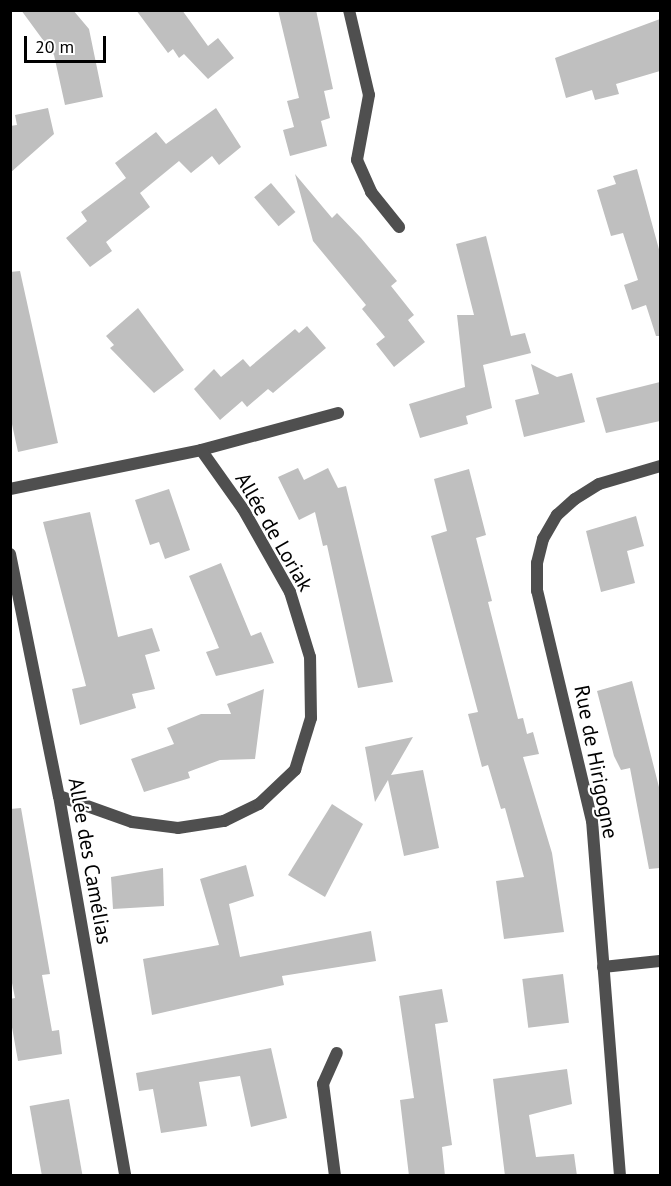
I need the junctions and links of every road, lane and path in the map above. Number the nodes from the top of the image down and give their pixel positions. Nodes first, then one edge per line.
1 (349, 10) edge
2 (399, 227) dead end
3 (338, 413) dead end
4 (201, 450) junction
5 (660, 466) edge
6 (10, 489) edge
7 (10, 554) edge
8 (59, 795) junction
9 (660, 961) edge
10 (603, 967) junction
11 (337, 1053) dead end
12 (125, 1176) edge
13 (334, 1176) edge
14 (620, 1176) edge

1 - 2 street
3 - 4 street
4 - 6 street
4 - 8 street, Allée de Loriak
5 - 10 street, Rue de Hirigogne
7 - 8 street, Allée des Camélias
8 - 12 street, Allée des Camélias
9 - 10 street
10 - 14 street, Rue de Hirigogne
11 - 13 street

